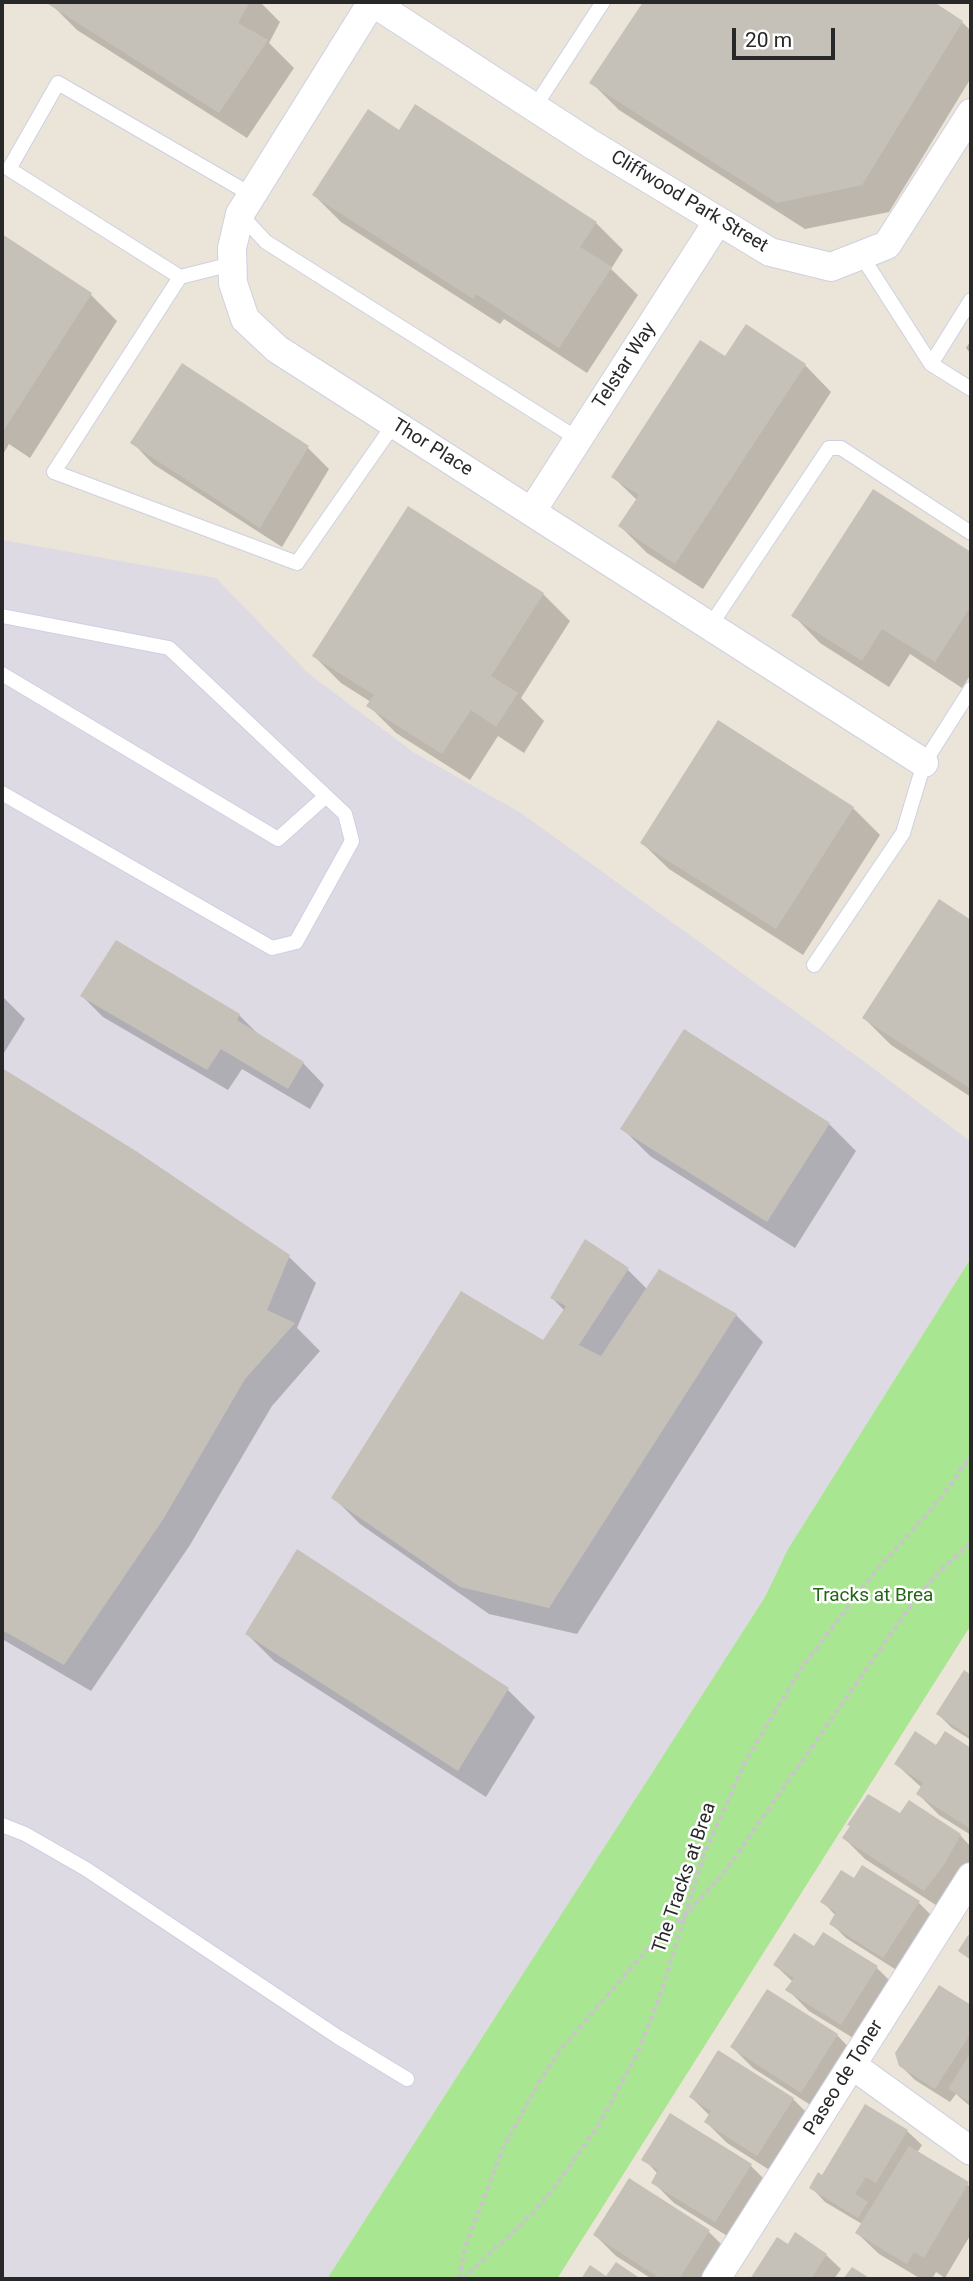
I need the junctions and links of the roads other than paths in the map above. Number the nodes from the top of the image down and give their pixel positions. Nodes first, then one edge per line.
1 (372, 2) edge
2 (603, 2) edge
3 (534, 108) junction
4 (971, 113) edge
5 (246, 204) junction
6 (718, 221) junction
7 (861, 255) junction
8 (232, 264) junction
9 (180, 277) junction
10 (971, 300) edge
11 (931, 364) junction
12 (971, 389) edge
13 (394, 424) junction
14 (578, 439) junction
15 (532, 511) junction
16 (971, 533) edge
17 (2, 616) edge
18 (710, 625) junction
19 (2, 674) edge
20 (971, 689) edge
21 (924, 763) junction
22 (2, 793) edge
23 (326, 796) junction
24 (814, 965) dead end
25 (2, 1825) edge
26 (971, 1878) edge
27 (852, 2065) junction
28 (407, 2079) dead end
29 (971, 2151) edge
30 (716, 2279) edge

1 - 3 street, Cliffwood Park Street
1 - 5 street, Thor Place
2 - 3 lane
3 - 6 street, Cliffwood Park Street
4 - 7 street, Cliffwood Park Street
5 - 8 street, Thor Place
5 - 9 lane
5 - 14 lane
6 - 7 street, Cliffwood Park Street
6 - 14 street, Telstar Way
7 - 11 lane
8 - 9 lane
8 - 13 street, Thor Place
9 - 13 lane
10 - 11 lane
11 - 12 lane
13 - 15 street, Thor Place
14 - 15 street, Telstar Way
15 - 18 street, Thor Place
16 - 18 lane
17 - 23 lane
18 - 21 street, Thor Place
19 - 23 lane
20 - 21 lane
21 - 24 lane
22 - 23 lane
25 - 28 lane
26 - 27 street, Paseo de Toner
27 - 29 street
27 - 30 street, Paseo de Toner

